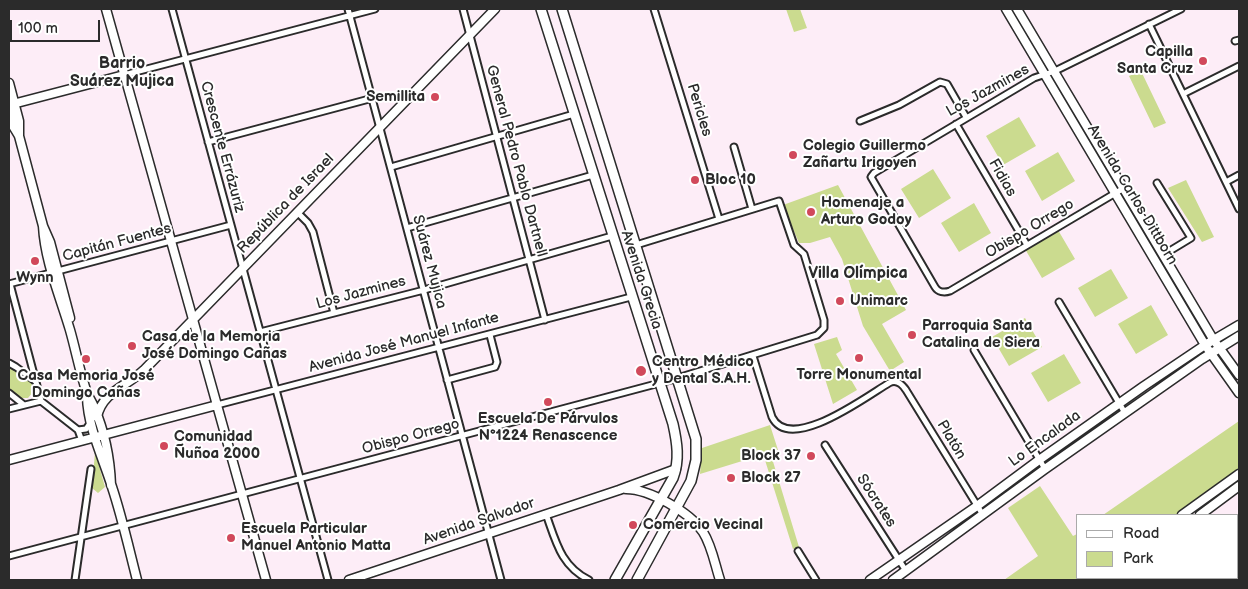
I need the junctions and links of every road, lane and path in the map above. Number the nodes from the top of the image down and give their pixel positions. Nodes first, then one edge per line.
1 (106, 9) edge
2 (172, 9) edge
3 (348, 9) edge
4 (374, 9) edge
5 (463, 9) edge
6 (496, 9) edge
7 (541, 9) edge
8 (562, 9) edge
9 (654, 9) edge
10 (1006, 9) edge
11 (1017, 9) edge
12 (1181, 9) edge
13 (350, 15) junction
14 (1150, 24) junction
15 (470, 35) junction
16 (185, 58) junction
17 (1239, 66) edge
18 (1055, 71) junction
19 (1045, 74) junction
20 (124, 75) junction
21 (9, 83) edge
22 (1183, 94) junction
23 (373, 98) junction
24 (11, 105) edge
25 (574, 114) junction
26 (966, 118) junction
27 (860, 121) dead end
28 (956, 124) junction
29 (381, 126) junction
30 (496, 136) junction
31 (208, 142) junction
32 (734, 147) dead end
33 (391, 167) junction
34 (593, 175) junction
35 (1239, 175) edge
36 (1226, 182) junction
37 (1157, 183) dead end
38 (1124, 188) junction
39 (1115, 193) junction
40 (512, 198) junction
41 (752, 209) junction
42 (1239, 209) edge
43 (297, 212) junction
44 (719, 219) junction
45 (231, 225) junction
46 (407, 228) junction
47 (612, 236) junction
48 (171, 241) junction
49 (636, 245) junction
50 (1027, 245) junction
51 (1164, 255) junction
52 (528, 260) junction
53 (243, 268) junction
54 (55, 272) junction
55 (9, 284) edge
56 (424, 290) junction
57 (950, 291) joint
58 (631, 297) junction
59 (1059, 302) dead end
60 (334, 313) junction
61 (193, 318) junction
62 (545, 320) junction
63 (1237, 326) edge
64 (260, 332) junction
65 (490, 334) junction
66 (1239, 336) edge
67 (1213, 340) junction
68 (1205, 345) junction
69 (439, 348) junction
70 (1219, 348) junction
71 (974, 350) dead end
72 (1211, 353) junction
73 (753, 356) junction
74 (1184, 359) junction
75 (9, 363) edge
76 (1190, 368) junction
77 (1239, 375) edge
78 (678, 378) junction
79 (447, 380) junction
80 (36, 382) junction
81 (659, 384) junction
82 (276, 390) junction
83 (9, 393) edge
84 (1239, 393) edge
85 (41, 401) junction
86 (1120, 404) junction
87 (24, 405) junction
88 (217, 406) junction
89 (9, 409) edge
90 (1126, 413) junction
91 (94, 420) junction
92 (78, 430) junction
93 (99, 436) junction
94 (462, 436) junction
95 (82, 441) junction
96 (825, 445) dead end
97 (9, 460) edge
98 (1038, 460) junction
99 (91, 469) dead end
100 (676, 469) junction
101 (1045, 469) junction
102 (1239, 474) edge
103 (300, 478) junction
104 (1239, 486) edge
105 (619, 490) junction
106 (242, 494) junction
107 (660, 499) junction
108 (977, 506) junction
109 (676, 508) junction
110 (546, 514) junction
111 (1183, 514) edge
112 (1201, 514) edge
113 (983, 515) junction
114 (122, 525) junction
115 (488, 533) junction
116 (82, 536) junction
117 (798, 551) dead end
118 (9, 556) edge
119 (898, 560) junction
120 (906, 571) junction
121 (75, 580) edge
122 (137, 580) edge
123 (266, 580) edge
124 (328, 580) edge
125 (349, 580) edge
126 (502, 580) edge
127 (589, 580) edge
128 (616, 580) edge
129 (637, 580) edge
130 (720, 580) edge
131 (816, 580) edge
132 (870, 580) edge
133 (893, 580) edge

1 - 20 street
2 - 16 street, Crescente Errázuriz
3 - 13 street, Suárez Mujica
4 - 13 street
5 - 15 street, General Pedro Pablo Dartnell
6 - 15 street, República de Israel
7 - 25 main road, Avenida Grecia
8 - 49 main road, Avenida Grecia
9 - 44 street, Pericles
10 - 19 street, Avenida Carlos Dittborn
11 - 18 street, Avenida Carlos Dittborn
12 - 14 street, Los Jazmines
13 - 16 street
13 - 23 street, Suárez Mujica
14 - 18 street, Los Jazmines
14 - 22 street
15 - 29 street, República de Israel
15 - 30 street, General Pedro Pablo Dartnell
16 - 20 street
16 - 31 street, Crescente Errázuriz
17 - 22 street
18 - 19 street, Los Jazmines
18 - 38 street, Avenida Carlos Dittborn
19 - 26 street, Los Jazmines
19 - 39 street, Avenida Carlos Dittborn
20 - 24 street
20 - 48 street
21 - 24 street
22 - 36 street
23 - 29 street, Suárez Mujica
23 - 31 street
24 - 54 street
25 - 30 street
25 - 34 main road, Avenida Grecia
26 - 27 street
26 - 28 street, Los Jazmines
28 - 50 street, Fidias
28 - 57 street, Los Jazmines
29 - 33 street, Suárez Mujica
29 - 43 street, República de Israel
30 - 33 street
30 - 40 street, General Pedro Pablo Dartnell
31 - 45 street, Crescente Errázuriz
32 - 41 street
33 - 46 street, Suárez Mujica
34 - 40 street
34 - 47 main road, Avenida Grecia
35 - 36 street
36 - 42 street
37 - 51 street
38 - 39 street, Obispo Orrego
38 - 51 street, Avenida Carlos Dittborn
39 - 50 street, Obispo Orrego
39 - 68 street, Avenida Carlos Dittborn
40 - 46 street
40 - 52 street, General Pedro Pablo Dartnell
41 - 44 street
41 - 73 street, Obispo Orrego
43 - 53 street, República de Israel
43 - 60 street
44 - 49 street
45 - 48 street, Capitán Fuentes
45 - 53 street, Crescente Errázuriz
46 - 56 street, Suárez Mujica
47 - 52 street, Los Jazmines
47 - 58 main road, Avenida Grecia
48 - 54 street, Capitán Fuentes
48 - 61 street
49 - 78 main road, Avenida Grecia
50 - 57 street, Obispo Orrego
51 - 67 street, Avenida Carlos Dittborn
52 - 56 street, Los Jazmines
52 - 62 street, General Pedro Pablo Dartnell
53 - 61 street, República de Israel
53 - 64 street, Crescente Errázuriz
54 - 55 street, Capitán Fuentes
54 - 91 street
55 - 80 street
56 - 60 street, Los Jazmines
56 - 69 street, Suárez Mujica
58 - 62 street, Avenida José Manuel Infante
58 - 81 main road, Avenida Grecia
59 - 86 street
60 - 64 street, Los Jazmines
61 - 88 street
61 - 91 street, República de Israel
62 - 65 street, Avenida José Manuel Infante
63 - 66 street
63 - 67 street, Lo Encalada
64 - 82 street, Crescente Errázuriz
65 - 69 street, Avenida José Manuel Infante
65 - 79 street
66 - 70 street, Lo Encalada
67 - 68 street, Lo Encalada
67 - 70 street, Avenida Carlos Dittborn
68 - 72 street, Avenida Carlos Dittborn
68 - 74 street, Lo Encalada
69 - 79 street, Suárez Mujica
69 - 82 street, Avenida José Manuel Infante
70 - 72 street, Lo Encalada
70 - 77 street, Avenida Carlos Dittborn
71 - 98 street
72 - 76 street, Lo Encalada
72 - 84 street, Avenida Carlos Dittborn
73 - 78 street, Obispo Orrego
73 - 108 street, Platón
74 - 76 street
74 - 86 street, Lo Encalada
75 - 80 street
76 - 90 street, Lo Encalada
78 - 81 street, Obispo Orrego
78 - 109 main road, Avenida Grecia
79 - 94 street, Suárez Mujica
80 - 85 street
81 - 94 street, Obispo Orrego
81 - 100 main road, Avenida Grecia
82 - 88 street, Avenida José Manuel Infante
82 - 103 street, Crescente Errázuriz
83 - 87 street
85 - 87 street
85 - 92 street
86 - 90 street
86 - 98 street, Lo Encalada
87 - 89 street
88 - 93 street, Avenida José Manuel Infante
88 - 106 street
90 - 101 street, Lo Encalada
91 - 92 street
91 - 93 street
92 - 95 street
93 - 95 street, Avenida José Manuel Infante
93 - 114 street
94 - 103 street, Obispo Orrego
94 - 115 street, Suárez Mujica
95 - 97 street, Avenida José Manuel Infante
96 - 119 street, Sócrates
98 - 101 street
98 - 108 street, Lo Encalada
99 - 116 street
100 - 105 street, Avenida Salvador
100 - 107 main road, Avenida Grecia
101 - 113 street, Lo Encalada
102 - 111 street
103 - 106 street, Obispo Orrego
103 - 124 street, Crescente Errázuriz
104 - 112 street
105 - 107 street, Avenida Salvador
105 - 110 street, Avenida Salvador
106 - 114 street, Obispo Orrego
106 - 123 street
107 - 109 street, Avenida Salvador
107 - 128 main road, Avenida Grecia
108 - 113 street, Platón
108 - 119 street, Lo Encalada
109 - 129 main road, Avenida Grecia
109 - 130 street, Avenida Salvador
110 - 115 street, Avenida Salvador
110 - 127 street
113 - 120 street, Lo Encalada
114 - 116 street, Obispo Orrego
114 - 122 street
115 - 125 street, Avenida Salvador
115 - 126 street, Suárez Mujica
116 - 118 street, Obispo Orrego
116 - 121 street
117 - 131 street
119 - 120 street, Sócrates
119 - 132 street, Lo Encalada
120 - 133 street, Lo Encalada

